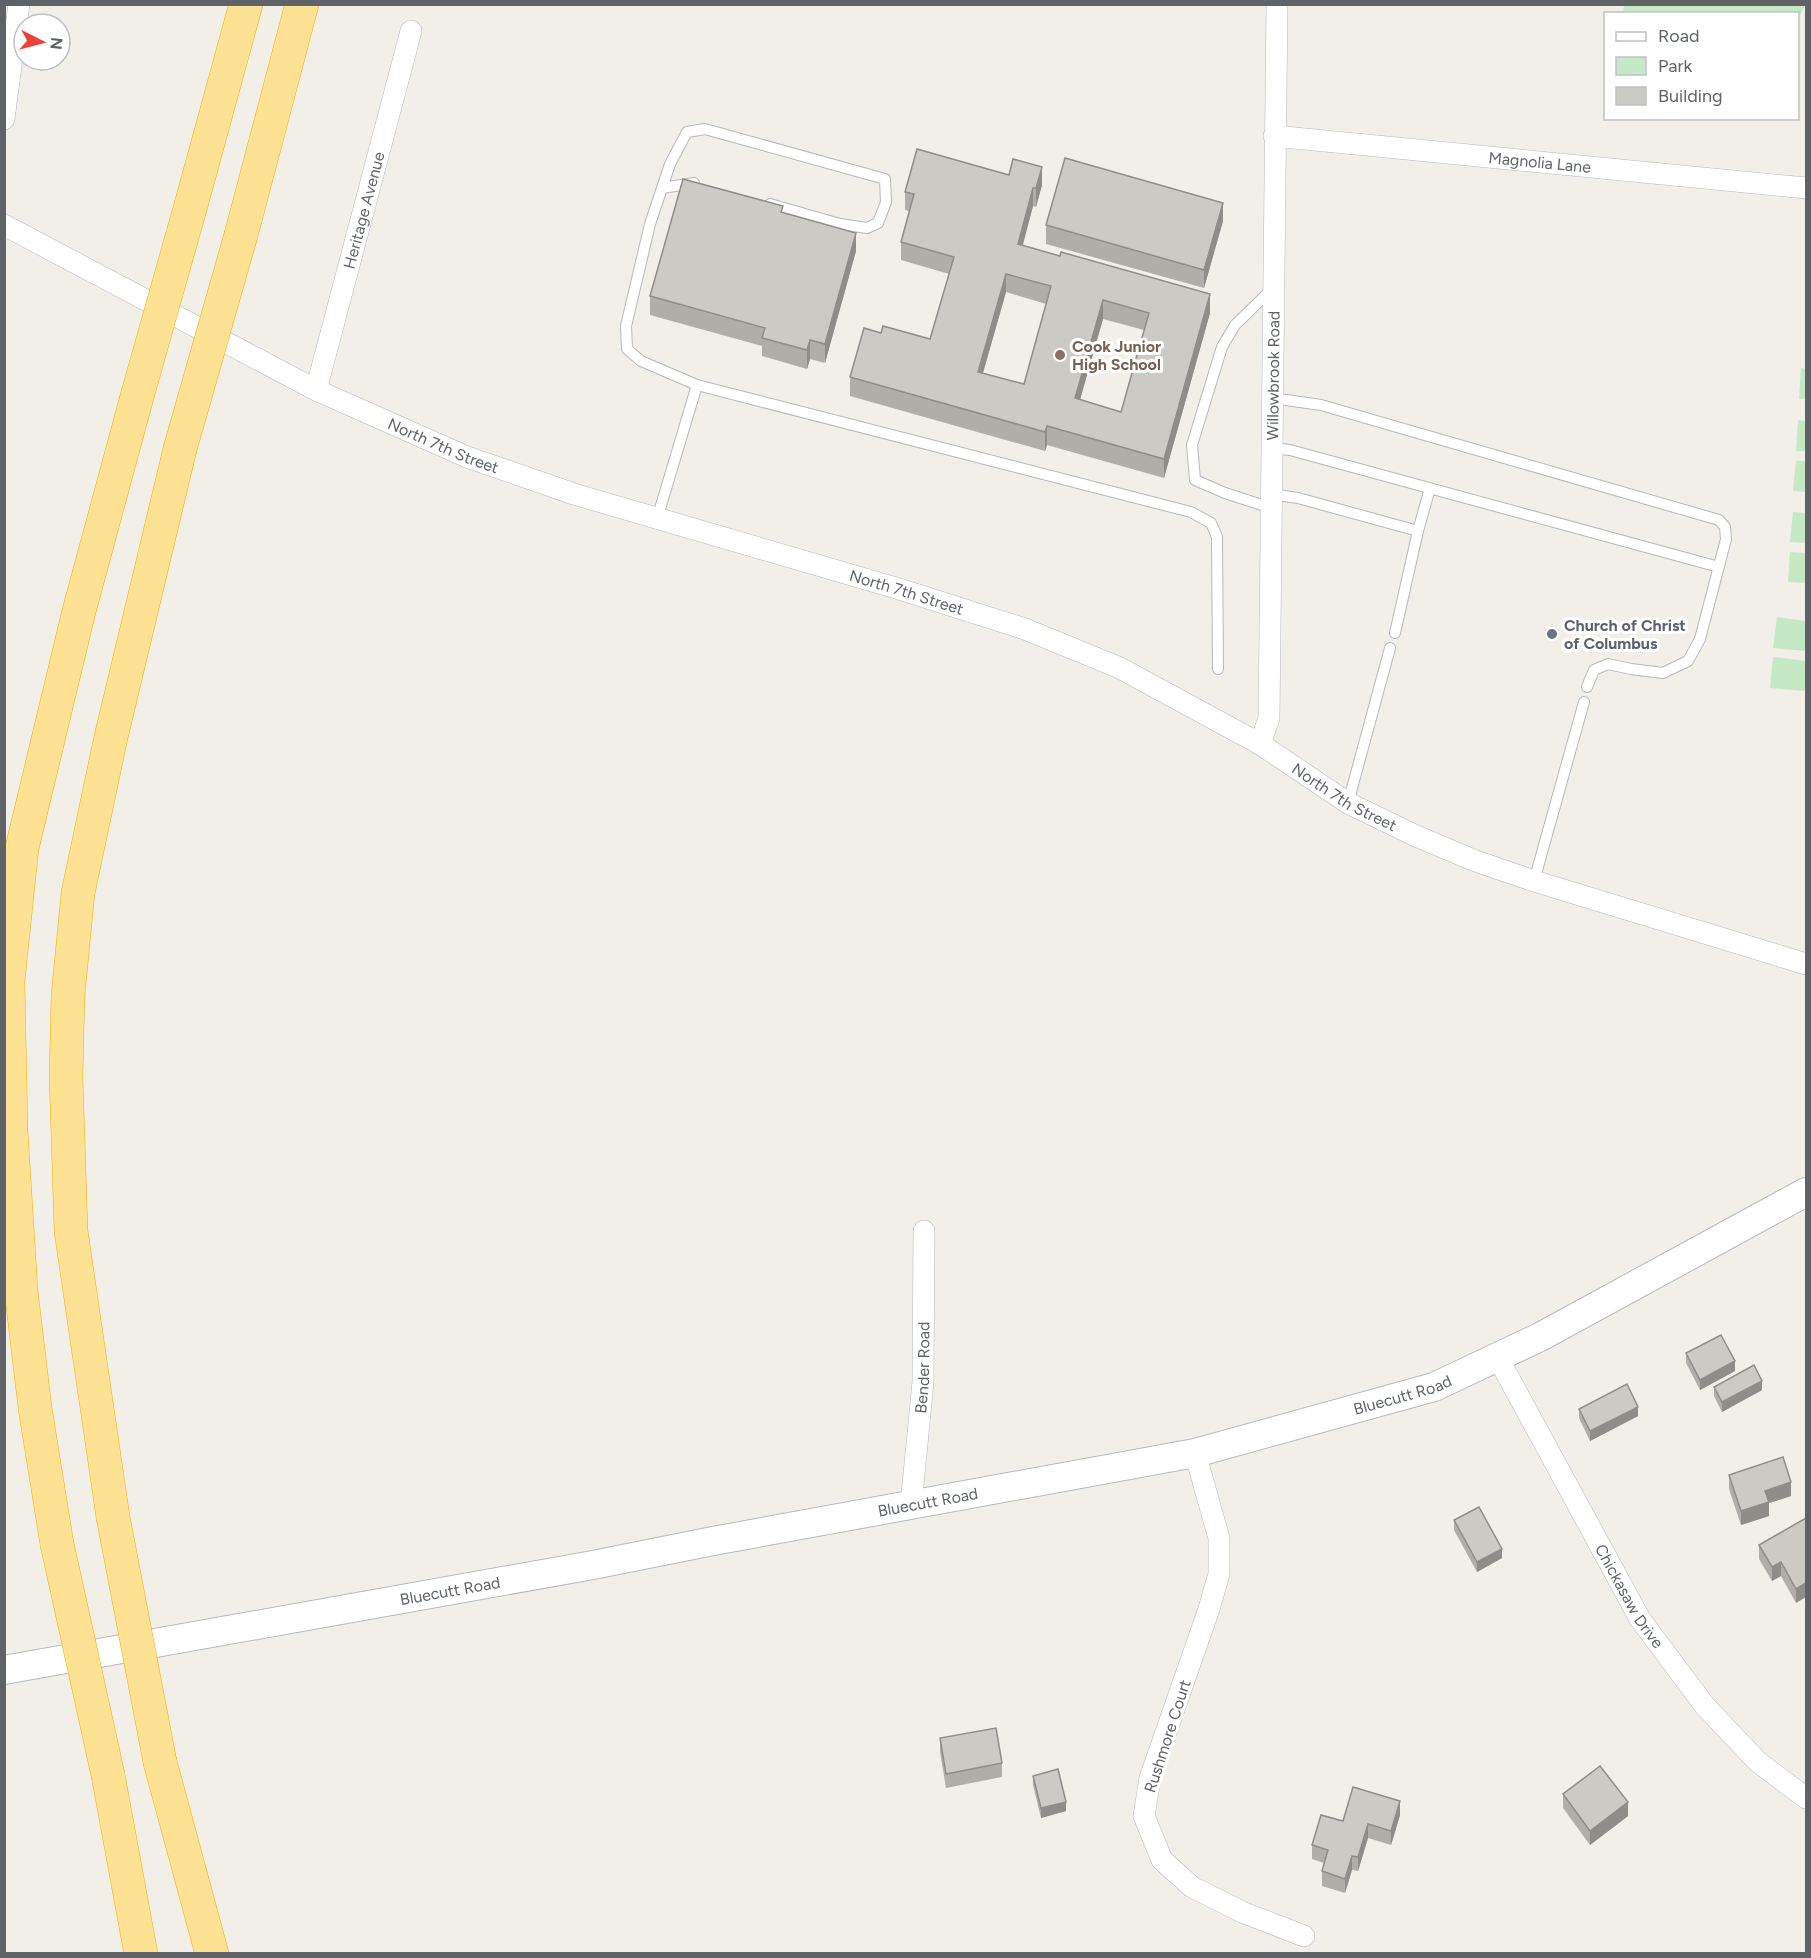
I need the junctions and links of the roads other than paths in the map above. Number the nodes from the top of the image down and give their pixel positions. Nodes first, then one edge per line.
1 (19, 4) edge
2 (246, 4) edge
3 (302, 4) edge
4 (1277, 4) edge
5 (411, 32) dead end
6 (4, 119) edge
7 (1275, 136) junction
8 (703, 185) edge
9 (662, 188) junction
10 (1806, 188) edge
11 (760, 201) edge
12 (4, 225) edge
13 (1273, 287) junction
14 (697, 385) junction
15 (316, 390) junction
16 (1272, 398) junction
17 (1272, 448) junction
18 (1430, 488) junction
19 (1271, 501) junction
20 (657, 519) junction
21 (1418, 531) junction
22 (1719, 567) junction
23 (1395, 633) dead end
24 (1390, 648) dead end
25 (1218, 669) dead end
26 (1587, 687) dead end
27 (1584, 702) dead end
28 (1260, 744) junction
29 (1348, 803) junction
30 (1534, 881) junction
31 (1806, 964) edge
32 (1806, 1192) edge
33 (924, 1231) dead end
34 (1498, 1358) junction
35 (1195, 1453) junction
36 (911, 1504) junction
37 (4, 1670) edge
38 (160, 1762) junction
39 (108, 1775) junction
40 (1806, 1798) edge
41 (1304, 1936) dead end
42 (124, 1953) edge
43 (141, 1953) edge
44 (196, 1953) edge
45 (212, 1953) edge

1 - 6 street
2 - 39 highway, bridge
3 - 38 highway, bridge
4 - 7 street, Willowbrook Road
5 - 15 street, Heritage Avenue
7 - 10 street, Magnolia Lane
7 - 13 street, Willowbrook Road
8 - 9 lane
9 - 11 lane
9 - 14 lane
12 - 15 street, North 7th Street
13 - 16 street, Willowbrook Road
13 - 19 lane
14 - 20 lane
14 - 25 lane
15 - 20 street, North 7th Street
16 - 17 street, Willowbrook Road
16 - 22 lane
17 - 18 lane
17 - 19 street, Willowbrook Road
18 - 21 lane
18 - 22 lane
19 - 21 lane
19 - 28 street, Willowbrook Road
20 - 28 street, North 7th Street
21 - 23 lane
22 - 26 lane
24 - 29 lane
27 - 30 lane
28 - 29 street, North 7th Street
29 - 30 street, North 7th Street
30 - 31 street, North 7th Street
32 - 34 street, Bluecutt Road
33 - 36 street, Bender Road
34 - 35 street, Bluecutt Road
34 - 40 street, Chickasaw Drive
35 - 36 street, Bluecutt Road
35 - 41 street, Rushmore Court
36 - 37 street, Bluecutt Road
38 - 44 highway
38 - 45 highway
39 - 42 highway
39 - 43 highway

